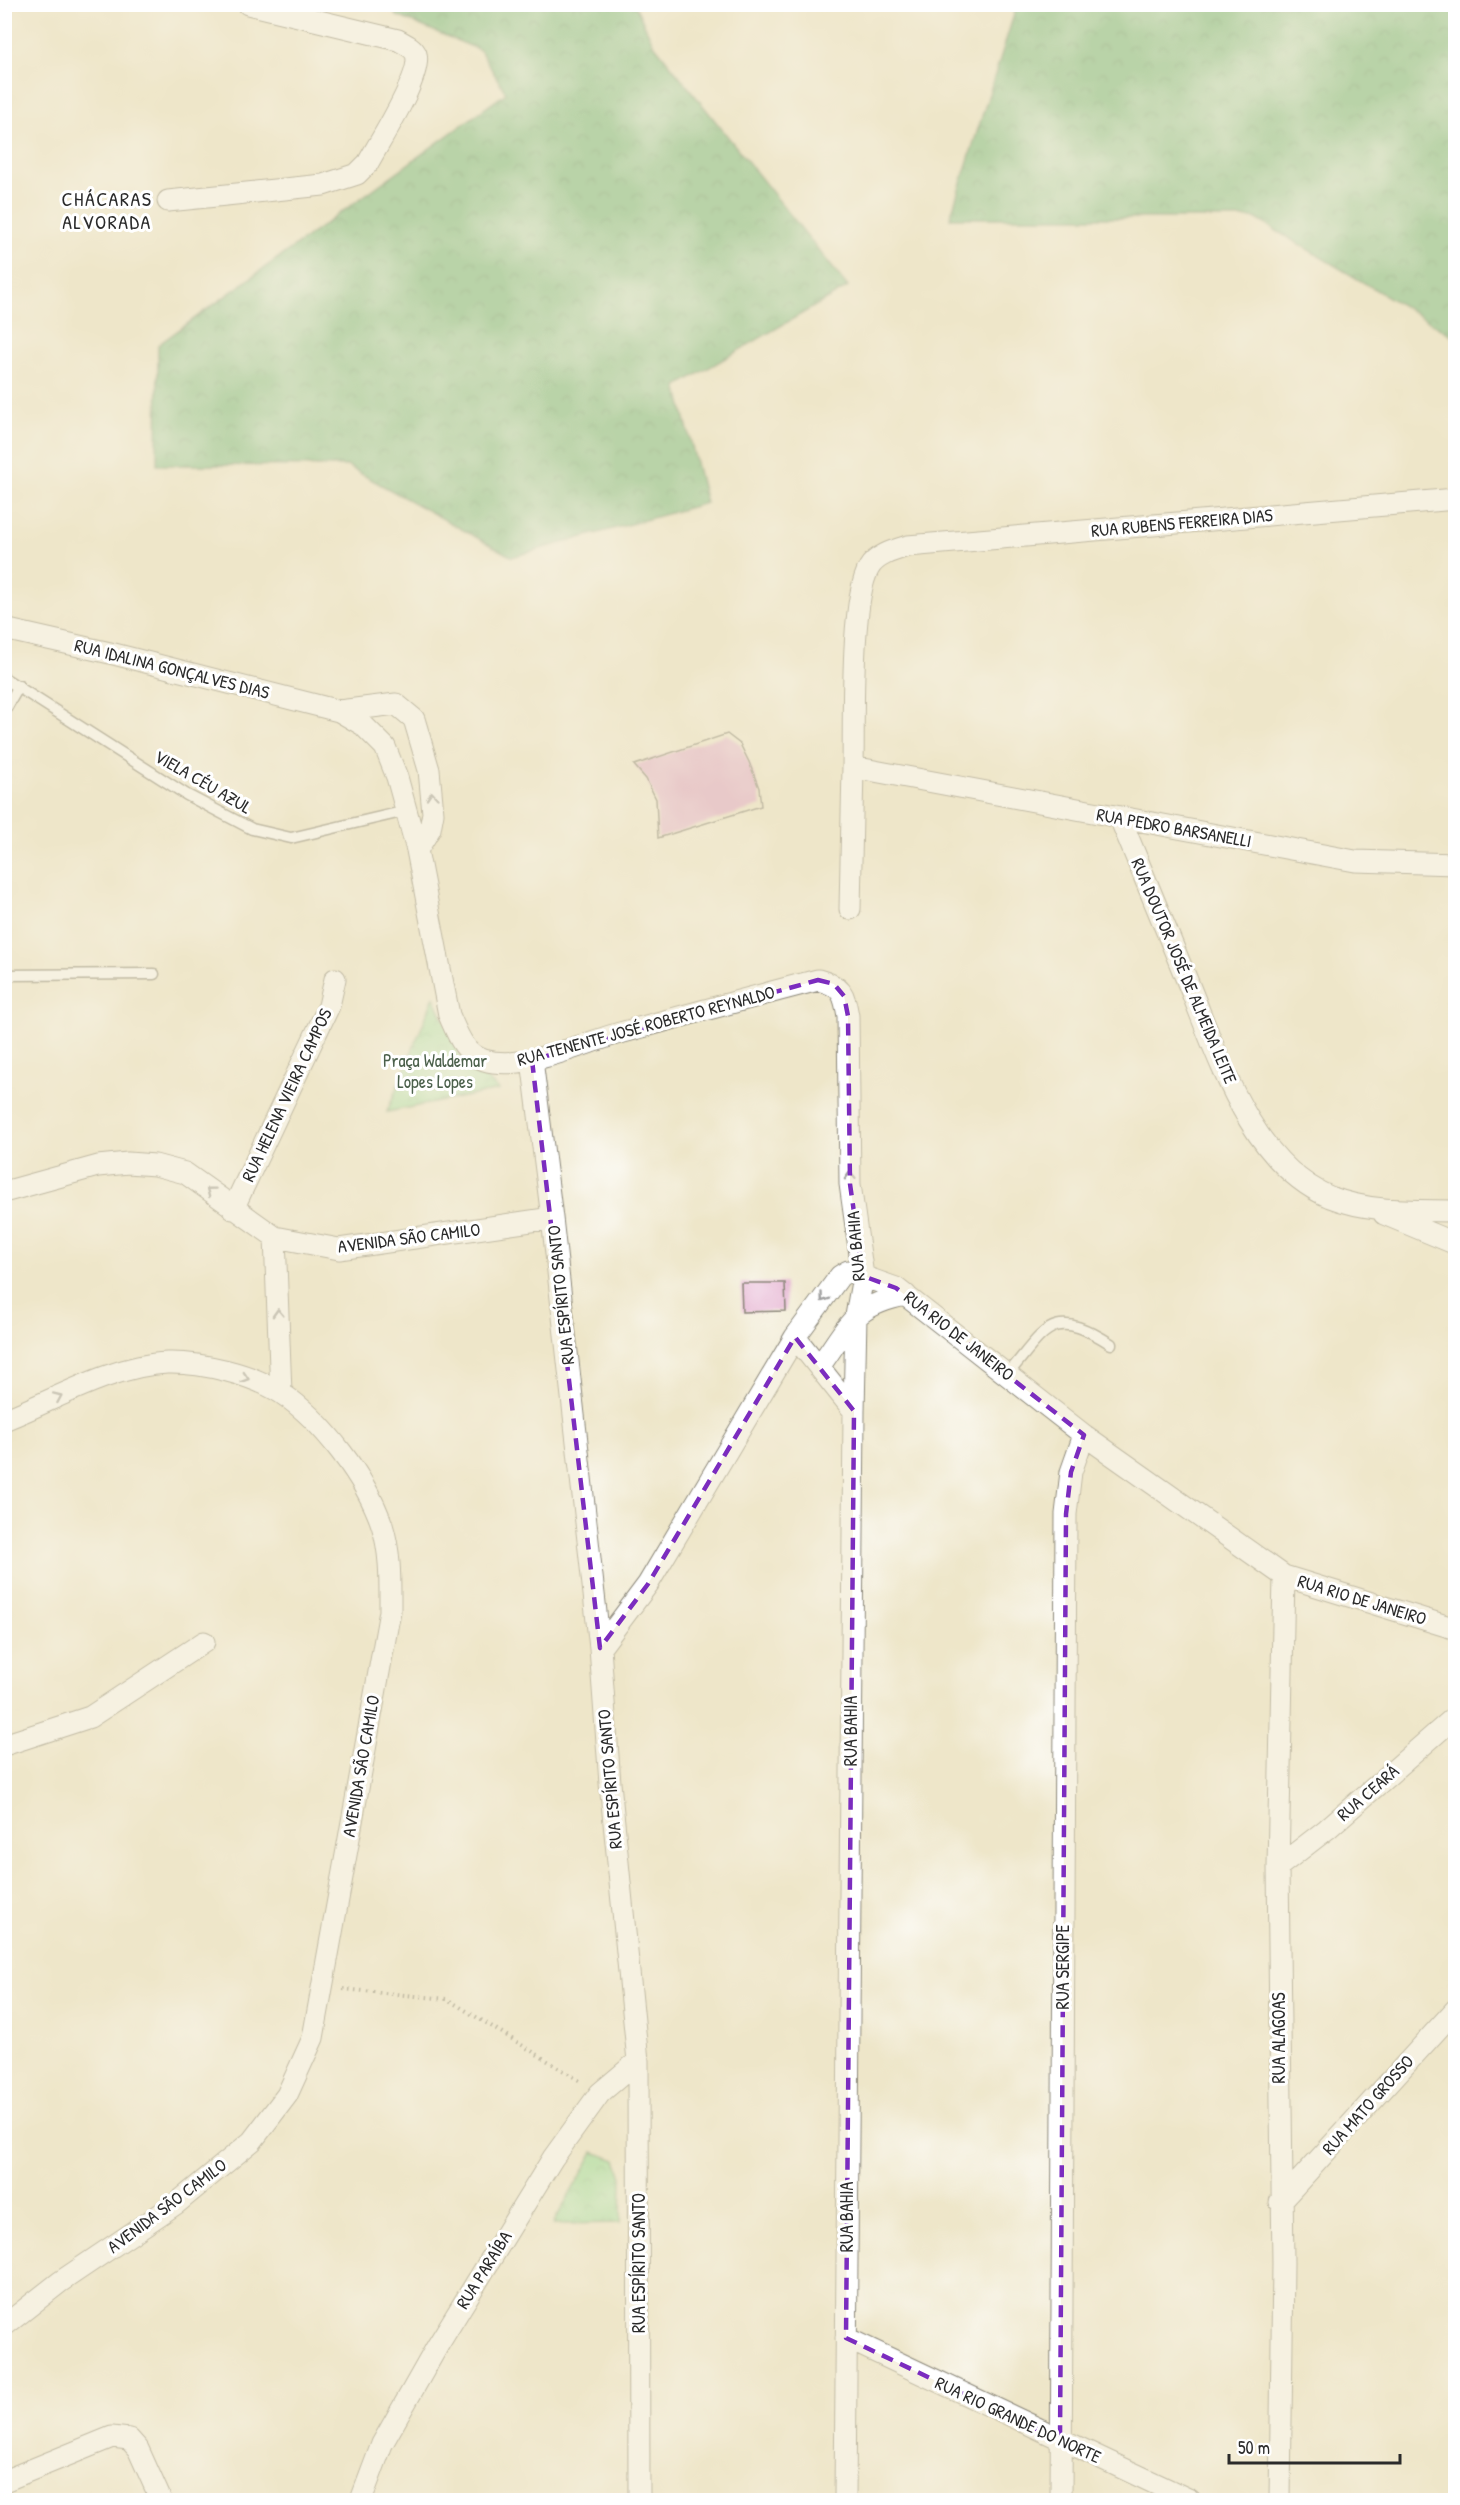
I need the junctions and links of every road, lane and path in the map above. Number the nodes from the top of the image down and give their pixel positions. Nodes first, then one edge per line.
1 (248, 4) edge
2 (168, 201) dead end
3 (1455, 499) edge
4 (4, 629) edge
5 (4, 678) edge
6 (19, 686) junction
7 (339, 711) junction
8 (4, 712) edge
9 (853, 767) junction
10 (406, 811) junction
11 (1120, 818) junction
12 (417, 850) junction
13 (1455, 864) edge
14 (850, 909) dead end
15 (154, 974) dead end
16 (4, 975) edge
17 (335, 979) dead end
18 (818, 980) joint
19 (532, 1060) junction
20 (4, 1192) edge
21 (233, 1209) junction
22 (1373, 1210) junction
23 (1455, 1211) edge
24 (552, 1218) junction
25 (275, 1237) junction
26 (1455, 1244) edge
27 (863, 1276) junction
28 (906, 1295) junction
29 (856, 1316) junction
30 (795, 1337) junction
31 (1111, 1344) dead end
32 (819, 1367) junction
33 (1007, 1375) junction
34 (281, 1393) junction
35 (854, 1411) junction
36 (4, 1420) edge
37 (1084, 1435) junction
38 (1284, 1576) junction
39 (1455, 1629) edge
40 (204, 1642) dead end
41 (600, 1648) junction
42 (1455, 1716) edge
43 (4, 1745) edge
44 (1278, 1867) junction
45 (322, 1987) junction
46 (1455, 2009) edge
47 (638, 2061) junction
48 (600, 2093) junction
49 (1280, 2202) junction
50 (4, 2326) edge
51 (846, 2338) junction
52 (1060, 2440) junction
53 (4, 2481) edge
54 (161, 2500) edge
55 (361, 2500) edge
56 (639, 2500) edge
57 (845, 2500) edge
58 (1060, 2500) edge
59 (1190, 2500) edge
60 (1280, 2500) edge

1 - 2 street
3 - 9 street, RUA RUBENS FERREIRA DIAS
4 - 7 street, RUA IDALINA GONÇALVES DIAS
5 - 6 lane, VIELA CÉU AZUL
6 - 8 lane
6 - 10 lane, VIELA CÉU AZUL
7 - 10 street, RUA IDALINA GONÇALVES DIAS
12 -> 7 street, RUA IDALINA GONÇALVES DIAS
9 - 11 street, RUA PEDRO BARSANELLI
9 - 14 street, RUA RUBENS FERREIRA DIAS
10 - 12 street, RUA IDALINA GONÇALVES DIAS
11 - 13 street, RUA PEDRO BARSANELLI
11 - 22 street, RUA DOUTOR JOSÉ DE ALMEIDA LEITE
12 - 19 street, RUA TENENTE JOSÉ ROBERTO REYNALDO
15 - 16 lane
17 - 21 street, RUA HELENA VIEIRA CAMPOS
18 - 19 street, RUA TENENTE JOSÉ ROBERTO REYNALDO
27 -> 18 street, RUA BAHIA
19 - 24 street, RUA ESPÍRITO SANTO
21 -> 20 street, AVENIDA SÃO CAMILO
21 - 25 street, AVENIDA SÃO CAMILO
22 - 23 street
22 - 26 street
24 - 25 street, AVENIDA SÃO CAMILO
24 - 41 street, RUA ESPÍRITO SANTO
34 -> 25 street
27 - 28 street, RUA RIO DE JANEIRO
27 - 29 street, RUA BAHIA
27 -> 30 street, RUA RIO DE JANEIRO
28 - 29 street
28 - 33 street, RUA RIO DE JANEIRO
29 - 32 street
29 - 35 street, RUA BAHIA
30 - 32 street
30 - 41 street, RUA RIO DE JANEIRO
31 - 33 lane
32 - 35 street
33 - 37 street, RUA RIO DE JANEIRO
36 -> 34 street, AVENIDA SÃO CAMILO
34 - 45 street, AVENIDA SÃO CAMILO
35 - 51 street, RUA BAHIA
37 - 38 street, RUA RIO DE JANEIRO
37 - 52 street, RUA SERGIPE
38 - 39 street, RUA RIO DE JANEIRO
38 - 44 street, RUA ALAGOAS
40 - 43 street
41 - 47 street, RUA ESPÍRITO SANTO
42 - 44 street, RUA CEARÁ
44 - 49 street, RUA ALAGOAS
45 - 48 path
45 - 50 street, AVENIDA SÃO CAMILO
46 - 49 street, RUA MATO GROSSO
47 - 48 street, RUA PARAÍBA
47 - 56 street, RUA ESPÍRITO SANTO
48 - 55 street, RUA PARAÍBA
49 - 60 street, RUA ALAGOAS
51 - 52 street, RUA RIO GRANDE DO NORTE
51 - 57 street, RUA BAHIA
52 - 58 street, RUA SERGIPE
52 - 59 street, RUA RIO GRANDE DO NORTE
53 - 54 street

